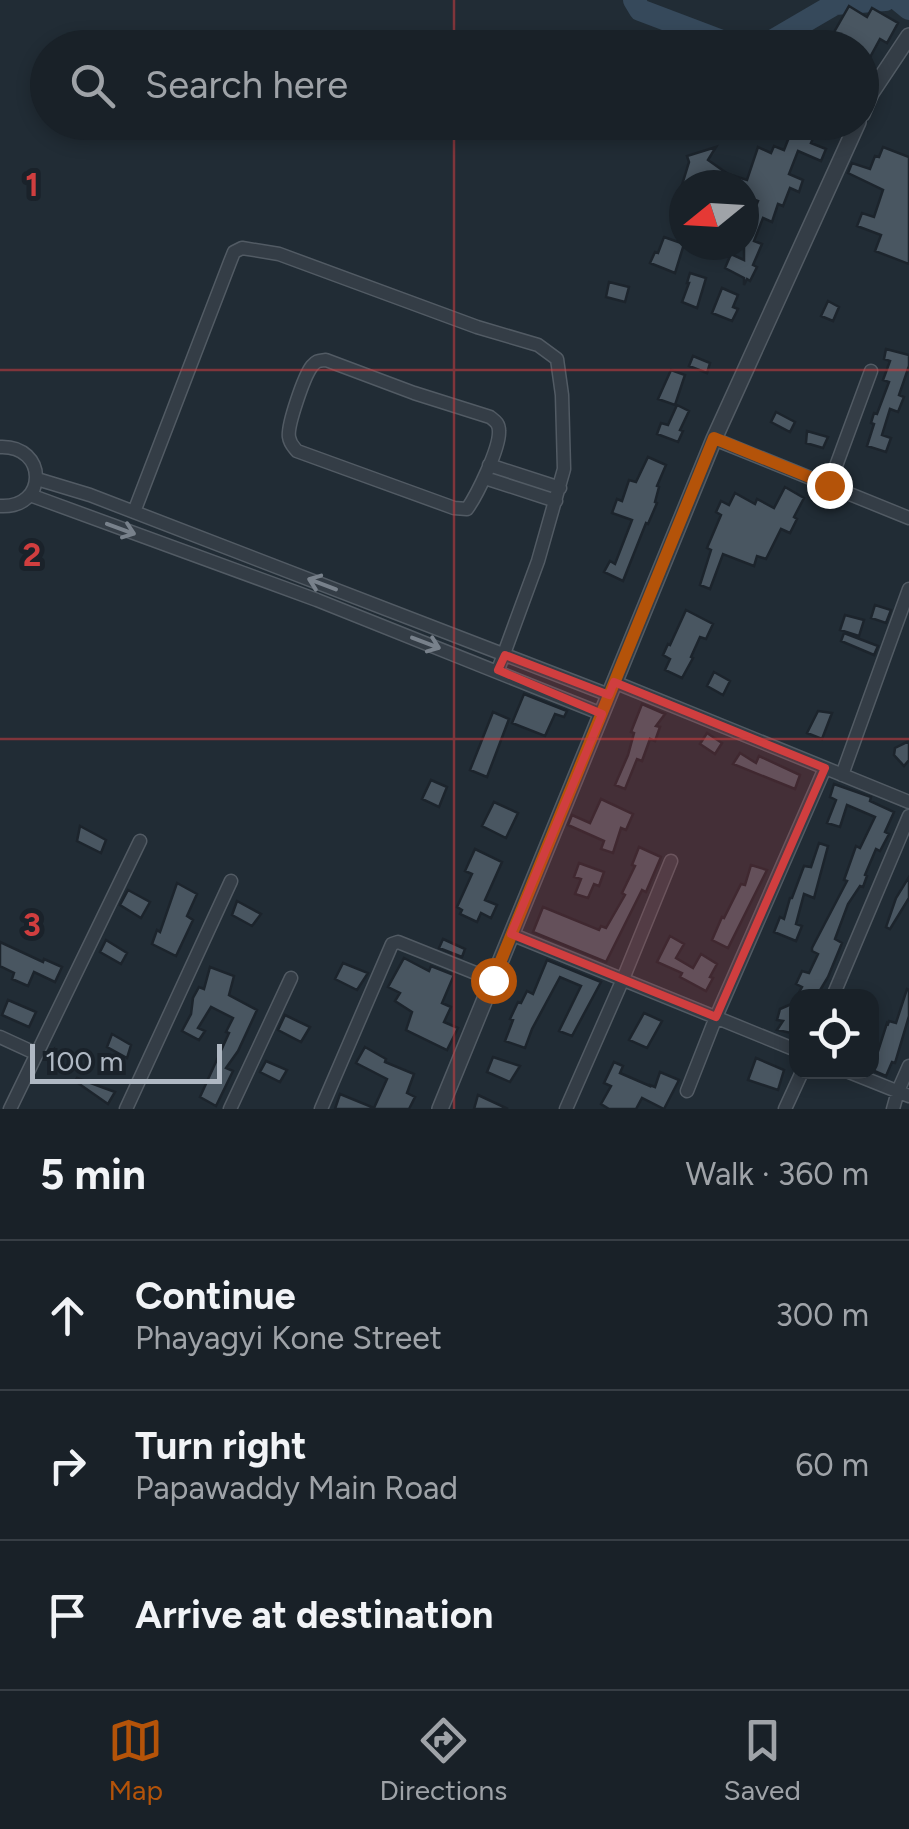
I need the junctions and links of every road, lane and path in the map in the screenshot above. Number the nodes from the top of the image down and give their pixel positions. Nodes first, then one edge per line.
1 (909, 36) edge
2 (879, 81) edge
3 (850, 140) edge
4 (871, 372) dead end
5 (714, 438) junction
6 (0, 447) edge
7 (487, 472) junction
8 (37, 479) junction
9 (829, 485) junction
10 (558, 494) junction
11 (30, 495) junction
12 (0, 506) edge
13 (134, 512) junction
14 (909, 518) edge
15 (220, 545) junction
16 (212, 562) junction
17 (909, 589) edge
18 (385, 609) junction
19 (378, 624) junction
20 (505, 655) junction
21 (498, 670) junction
22 (611, 688) junction
23 (602, 714) junction
24 (825, 768) junction
25 (842, 775) junction
26 (909, 802) edge
27 (909, 816) edge
28 (140, 841) dead end
29 (671, 861) dead end
30 (231, 882) dead end
31 (512, 934) junction
32 (291, 978) dead end
33 (493, 980) junction
34 (624, 980) junction
35 (836, 989) edge
36 (716, 1017) junction
37 (0, 1037) edge
38 (789, 1047) edge
39 (37, 1054) junction
40 (909, 1066) edge
41 (799, 1079) edge
42 (866, 1079) edge
43 (687, 1090) dead end
44 (903, 1094) edge
45 (10, 1109) edge
46 (126, 1109) edge
47 (230, 1109) edge
48 (321, 1109) edge
49 (440, 1109) edge
50 (566, 1109) edge
51 (785, 1109) edge
52 (893, 1109) edge

1 - 2 street
3 - 5 street
4 - 9 street
5 - 9 street
5 - 22 street
6 - 8 street
7 - 7 street
7 - 10 street
8 - 11 street
8 - 13 street
9 - 14 street
10 - 13 street
10 - 20 street
11 - 12 street
11 -> 16 street
13 - 15 street
15 - 16 street
18 -> 15 street
16 - 19 street
17 - 25 street
18 - 19 street
18 - 20 street
19 -> 21 street
20 - 21 street
20 - 22 street
21 - 23 street
22 - 23 street
22 - 24 street
23 - 31 street
24 - 25 street
24 - 36 street
25 - 26 street
27 - 35 street
28 - 39 street
29 - 34 street
30 - 46 street
31 - 33 street
31 - 34 street
32 - 47 street
33 - 48 street
33 - 49 street
34 - 36 street
34 - 50 street
36 - 38 street
36 - 43 street
37 - 39 street
39 - 45 street
40 - 44 street
41 - 51 street
42 - 44 street
44 - 52 street

